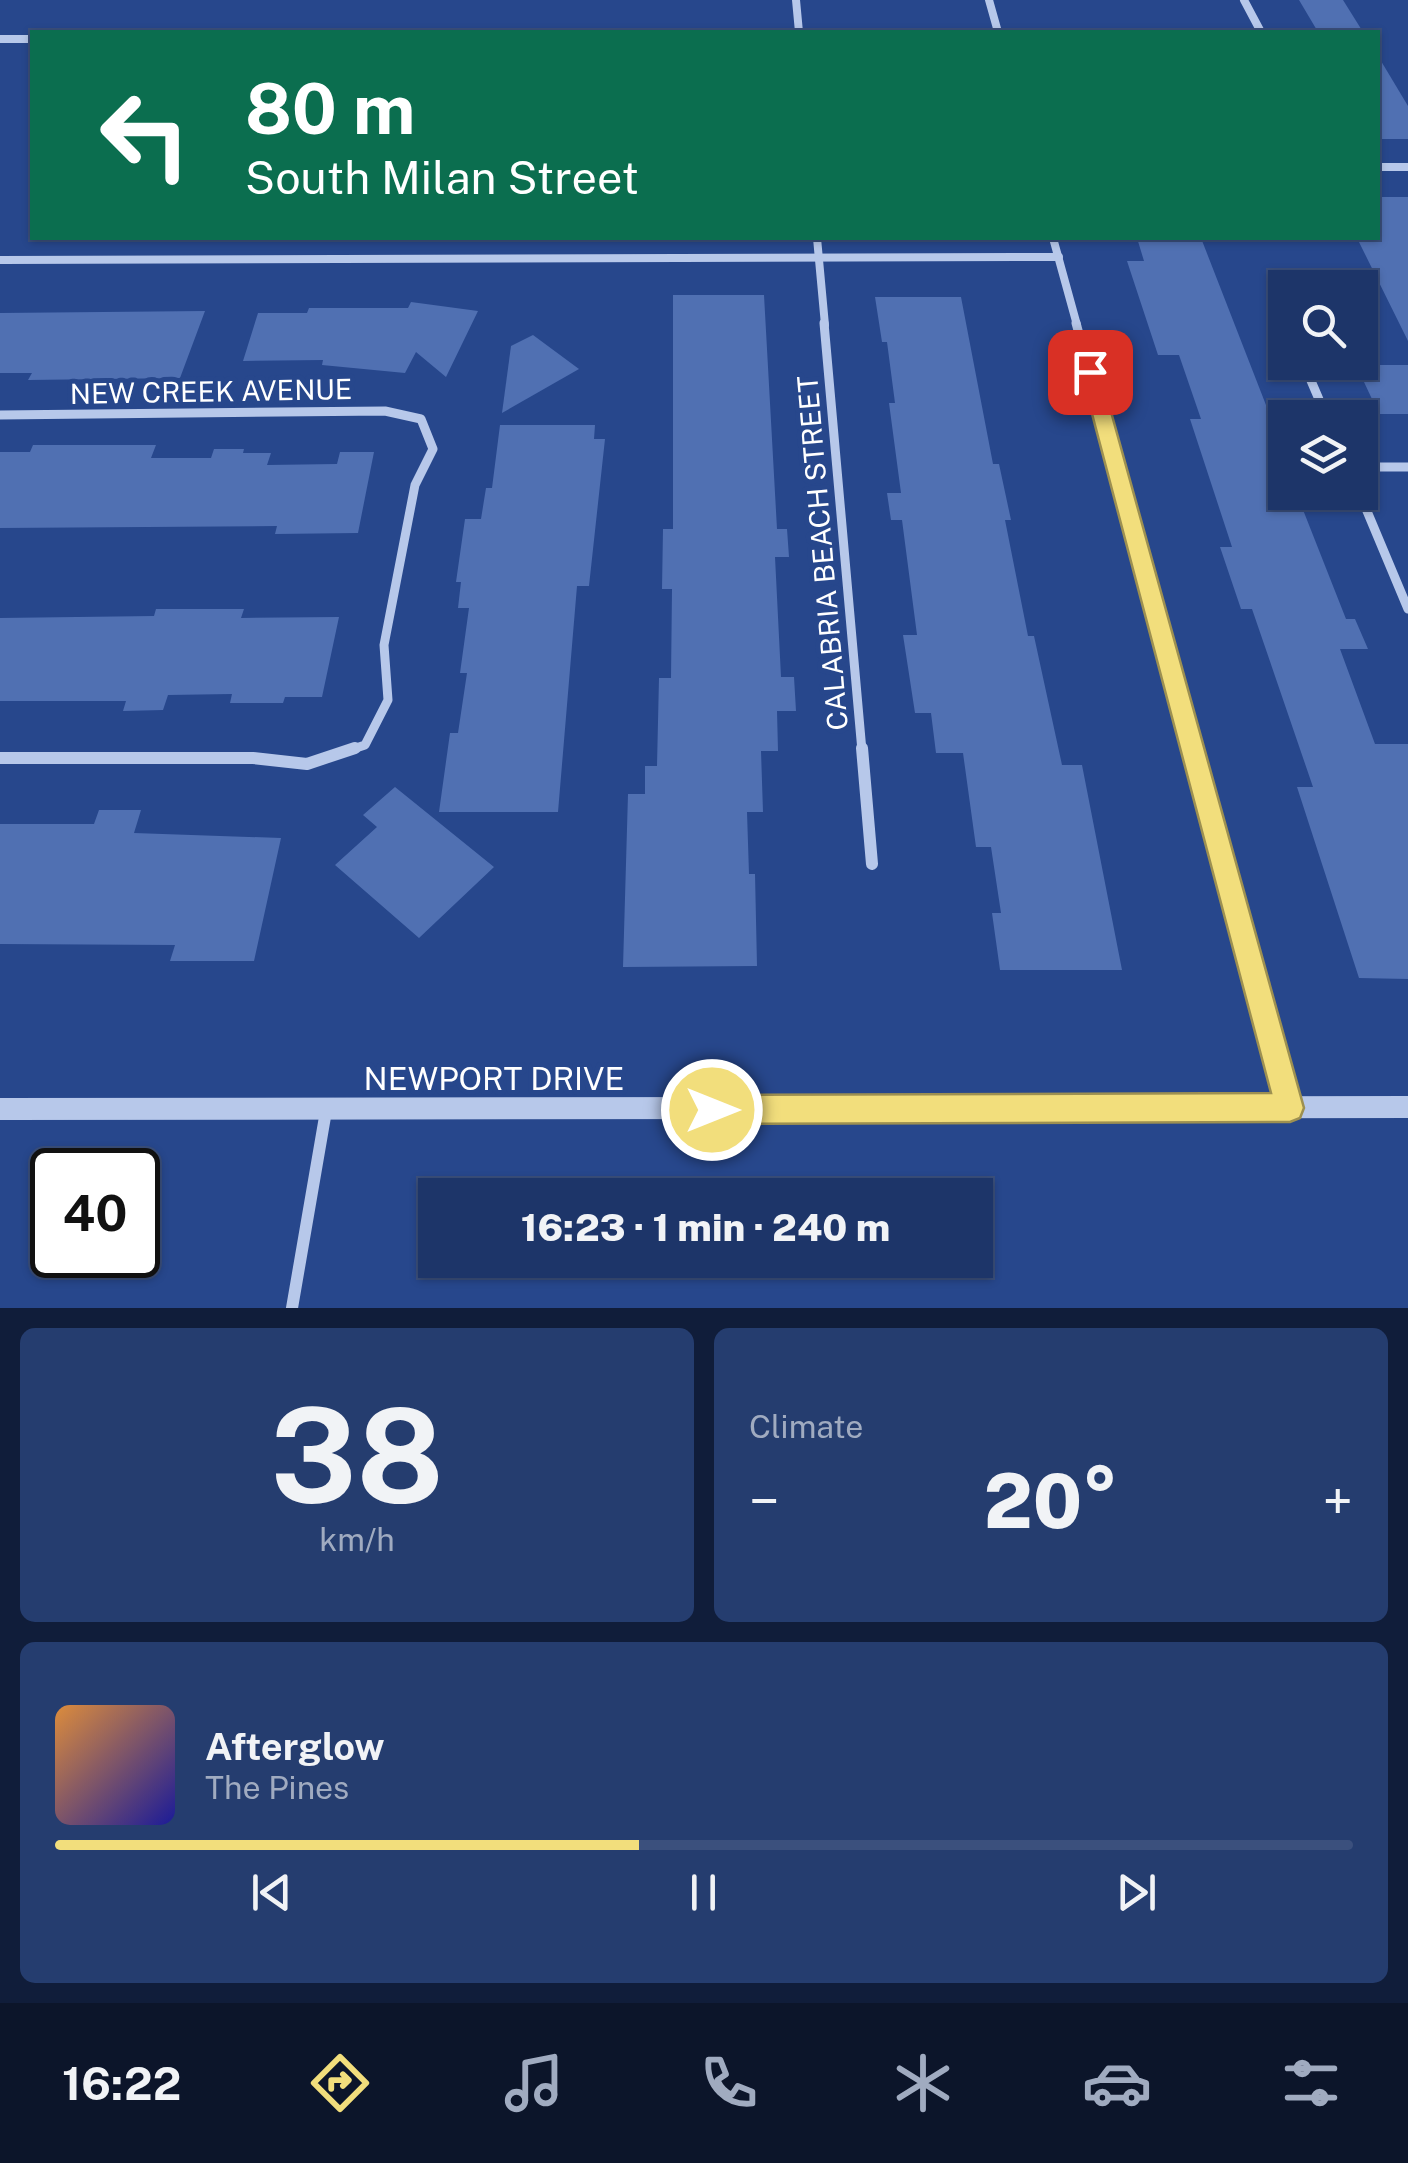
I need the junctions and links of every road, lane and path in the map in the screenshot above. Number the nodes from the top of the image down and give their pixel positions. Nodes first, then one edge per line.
1 (796, 0) edge
2 (989, 0) edge
3 (1244, 0) edge
4 (799, 30) edge
5 (997, 30) edge
6 (1260, 30) edge
7 (0, 39) edge
8 (30, 39) edge
9 (1380, 167) edge
10 (1408, 167) edge
11 (817, 240) edge
12 (1055, 240) edge
13 (1059, 257) junction
14 (819, 258) junction
15 (0, 260) edge
16 (0, 415) edge
17 (1378, 468) edge
18 (1408, 468) edge
19 (1366, 510) edge
20 (1408, 608) edge
21 (0, 758) edge
22 (872, 864) dead end
23 (1408, 1107) edge
24 (1290, 1108) junction
25 (0, 1109) edge
26 (326, 1112) junction
27 (292, 1308) edge

1 - 4 street
2 - 5 street
3 - 6 street
7 - 8 street
9 - 10 street
11 - 14 street, CALABRIA BEACH STREET
12 - 13 street
13 - 14 street
13 - 24 street
14 - 15 street
14 - 22 street, CALABRIA BEACH STREET
16 - 21 street, NEW CREEK AVENUE
17 - 18 street
19 - 20 street
23 - 24 street, NEWPORT DRIVE
24 - 26 street, NEWPORT DRIVE
25 - 26 street, NEWPORT DRIVE
26 - 27 street

